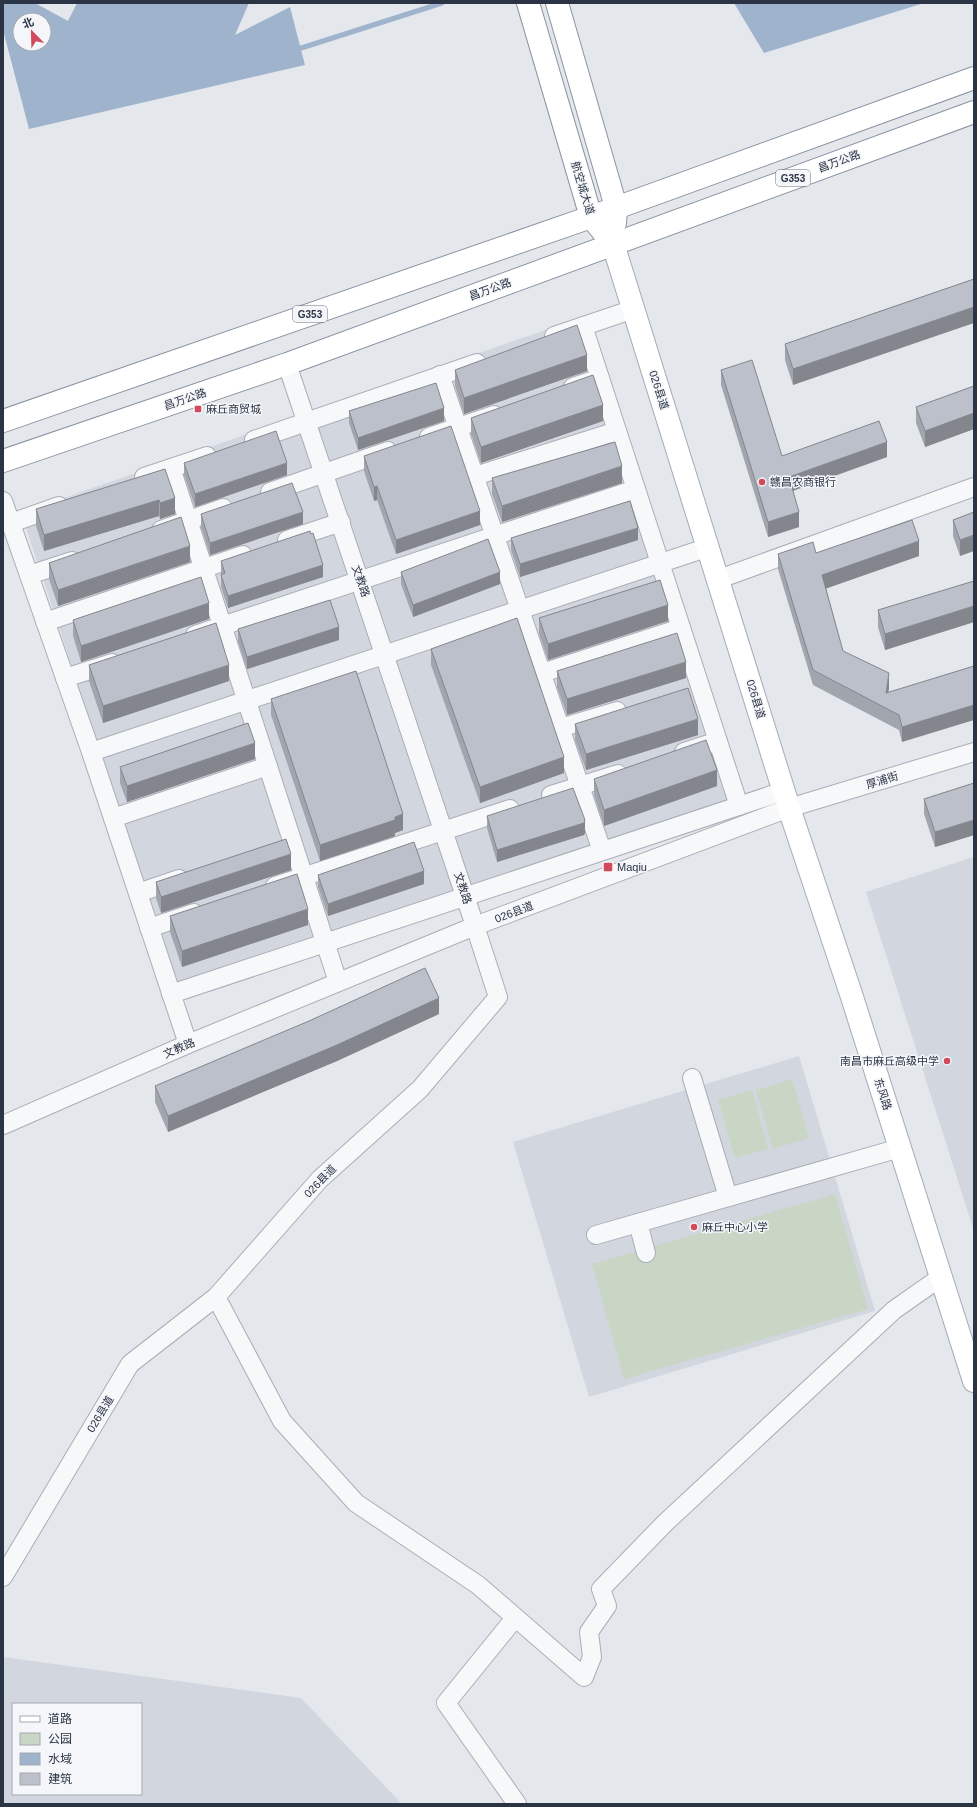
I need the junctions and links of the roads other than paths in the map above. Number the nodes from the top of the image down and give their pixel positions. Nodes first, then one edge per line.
1 (528, 3) edge
2 (557, 3) edge
3 (974, 78) edge
4 (974, 112) edge
5 (616, 207) junction
6 (591, 217) junction
7 (613, 244) junction
8 (634, 309) junction
9 (583, 326) junction
10 (538, 342) edge
11 (493, 357) edge
12 (287, 364) junction
13 (440, 375) junction
14 (600, 378) junction
15 (555, 393) edge
16 (510, 409) edge
17 (3, 421) edge
18 (307, 421) junction
19 (458, 427) junction
20 (617, 431) junction
21 (3, 461) edge
22 (171, 468) junction
23 (324, 473) junction
24 (475, 476) junction
25 (127, 483) edge
26 (974, 487) edge
27 (636, 489) junction
28 (3, 501) edge
29 (76, 501) edge
30 (188, 521) junction
31 (341, 522) junction
32 (11, 523) junction
33 (142, 536) edge
34 (495, 536) junction
35 (709, 547) junction
36 (90, 554) edge
37 (660, 563) junction
38 (203, 568) junction
39 (29, 575) junction
40 (719, 579) junction
41 (361, 580) junction
42 (520, 609) junction
43 (45, 622) junction
44 (222, 626) junction
45 (681, 628) junction
46 (177, 641) edge
47 (385, 653) junction
48 (125, 658) edge
49 (542, 672) junction
50 (65, 678) junction
51 (246, 700) junction
52 (634, 706) edge
53 (560, 728) junction
54 (718, 741) junction
55 (91, 752) junction
56 (974, 752) edge
57 (667, 758) edge
58 (268, 766) junction
59 (631, 770) edge
60 (580, 786) junction
61 (787, 800) junction
62 (739, 806) junction
63 (113, 818) junction
64 (444, 831) junction
65 (602, 851) junction
66 (197, 874) edge
67 (304, 877) junction
68 (260, 891) edge
69 (138, 893) junction
70 (465, 896) junction
71 (208, 908) edge
72 (475, 926) junction
73 (149, 928) junction
74 (325, 942) junction
75 (338, 982) junction
76 (171, 994) junction
77 (188, 1044) junction
78 (692, 1078) dead end
79 (3, 1125) edge
80 (900, 1148) junction
81 (728, 1197) junction
82 (638, 1223) junction
83 (596, 1235) dead end
84 (646, 1253) dead end
85 (941, 1277) junction
86 (216, 1297) junction
87 (974, 1381) edge
88 (3, 1577) edge
89 (515, 1618) junction
90 (517, 1804) edge

1 - 6 main road, 航空城大道
2 - 5 main road
3 - 5 main road, G353
4 - 7 main road, 昌万公路 / G353
5 - 6 main road, G353
5 - 7 main road
6 - 7 main road, 航空城大道
6 - 17 main road, G353
7 - 8 main road, 026县道
7 - 12 main road, 昌万公路 / G353
8 - 9 street
8 - 35 main road, 026县道
9 - 10 street
9 - 14 street
11 - 13 street
12 - 18 street, 文教路
12 - 21 main road, 昌万公路 / G353
13 - 18 street
13 - 19 street
14 - 15 street
14 - 20 street
16 - 19 street
18 - 22 street
18 - 23 street, 文教路
19 - 23 street
19 - 24 street
20 - 24 street
20 - 27 street
22 - 25 street
22 - 30 street
23 - 30 street
23 - 31 street, 文教路
24 - 34 street
26 - 40 street
27 - 34 street
27 - 37 street
28 - 32 street
29 - 32 street
30 - 33 street
30 - 38 street
31 - 38 street
31 - 41 street, 文教路
32 - 39 street
34 - 41 street
34 - 42 street
35 - 37 street
35 - 40 main road, 026县道
36 - 39 street
37 - 42 street
37 - 45 street
38 - 43 street
38 - 44 street
39 - 43 street
40 - 61 main road, 026县道
41 - 44 street
41 - 47 street, 文教路
42 - 47 street
42 - 49 street
43 - 50 street
44 - 46 street
44 - 51 street
45 - 49 street
45 - 54 street
47 - 51 street
47 - 64 street, 文教路
48 - 50 street
49 - 53 street
50 - 55 street
51 - 55 street
51 - 58 street
52 - 53 street
53 - 60 street
54 - 57 street
54 - 62 street
55 - 63 street
56 - 61 street, 厚浦街
58 - 63 street
58 - 67 street
59 - 60 street
60 - 64 street
60 - 65 street
61 - 62 street
61 - 72 street, 026县道
61 - 80 main road, 东风路
62 - 65 street
63 - 69 street
64 - 67 street
64 - 70 street, 文教路
65 - 70 street
66 - 69 street
67 - 68 street
67 - 74 street
69 - 73 street
70 - 72 street, 文教路
70 - 74 street
71 - 73 street
72 - 75 street, 文教路
72 - 86 street, 026县道
73 - 76 street
74 - 75 street
74 - 76 street
75 - 77 street, 文教路
76 - 77 street
77 - 79 street, 文教路
78 - 81 street
80 - 81 street
80 - 85 main road, 东风路
81 - 82 street
82 - 83 street
82 - 84 street
85 - 87 main road, 东风路
85 - 89 street
86 - 88 street, 026县道
86 - 89 street
89 - 90 street

